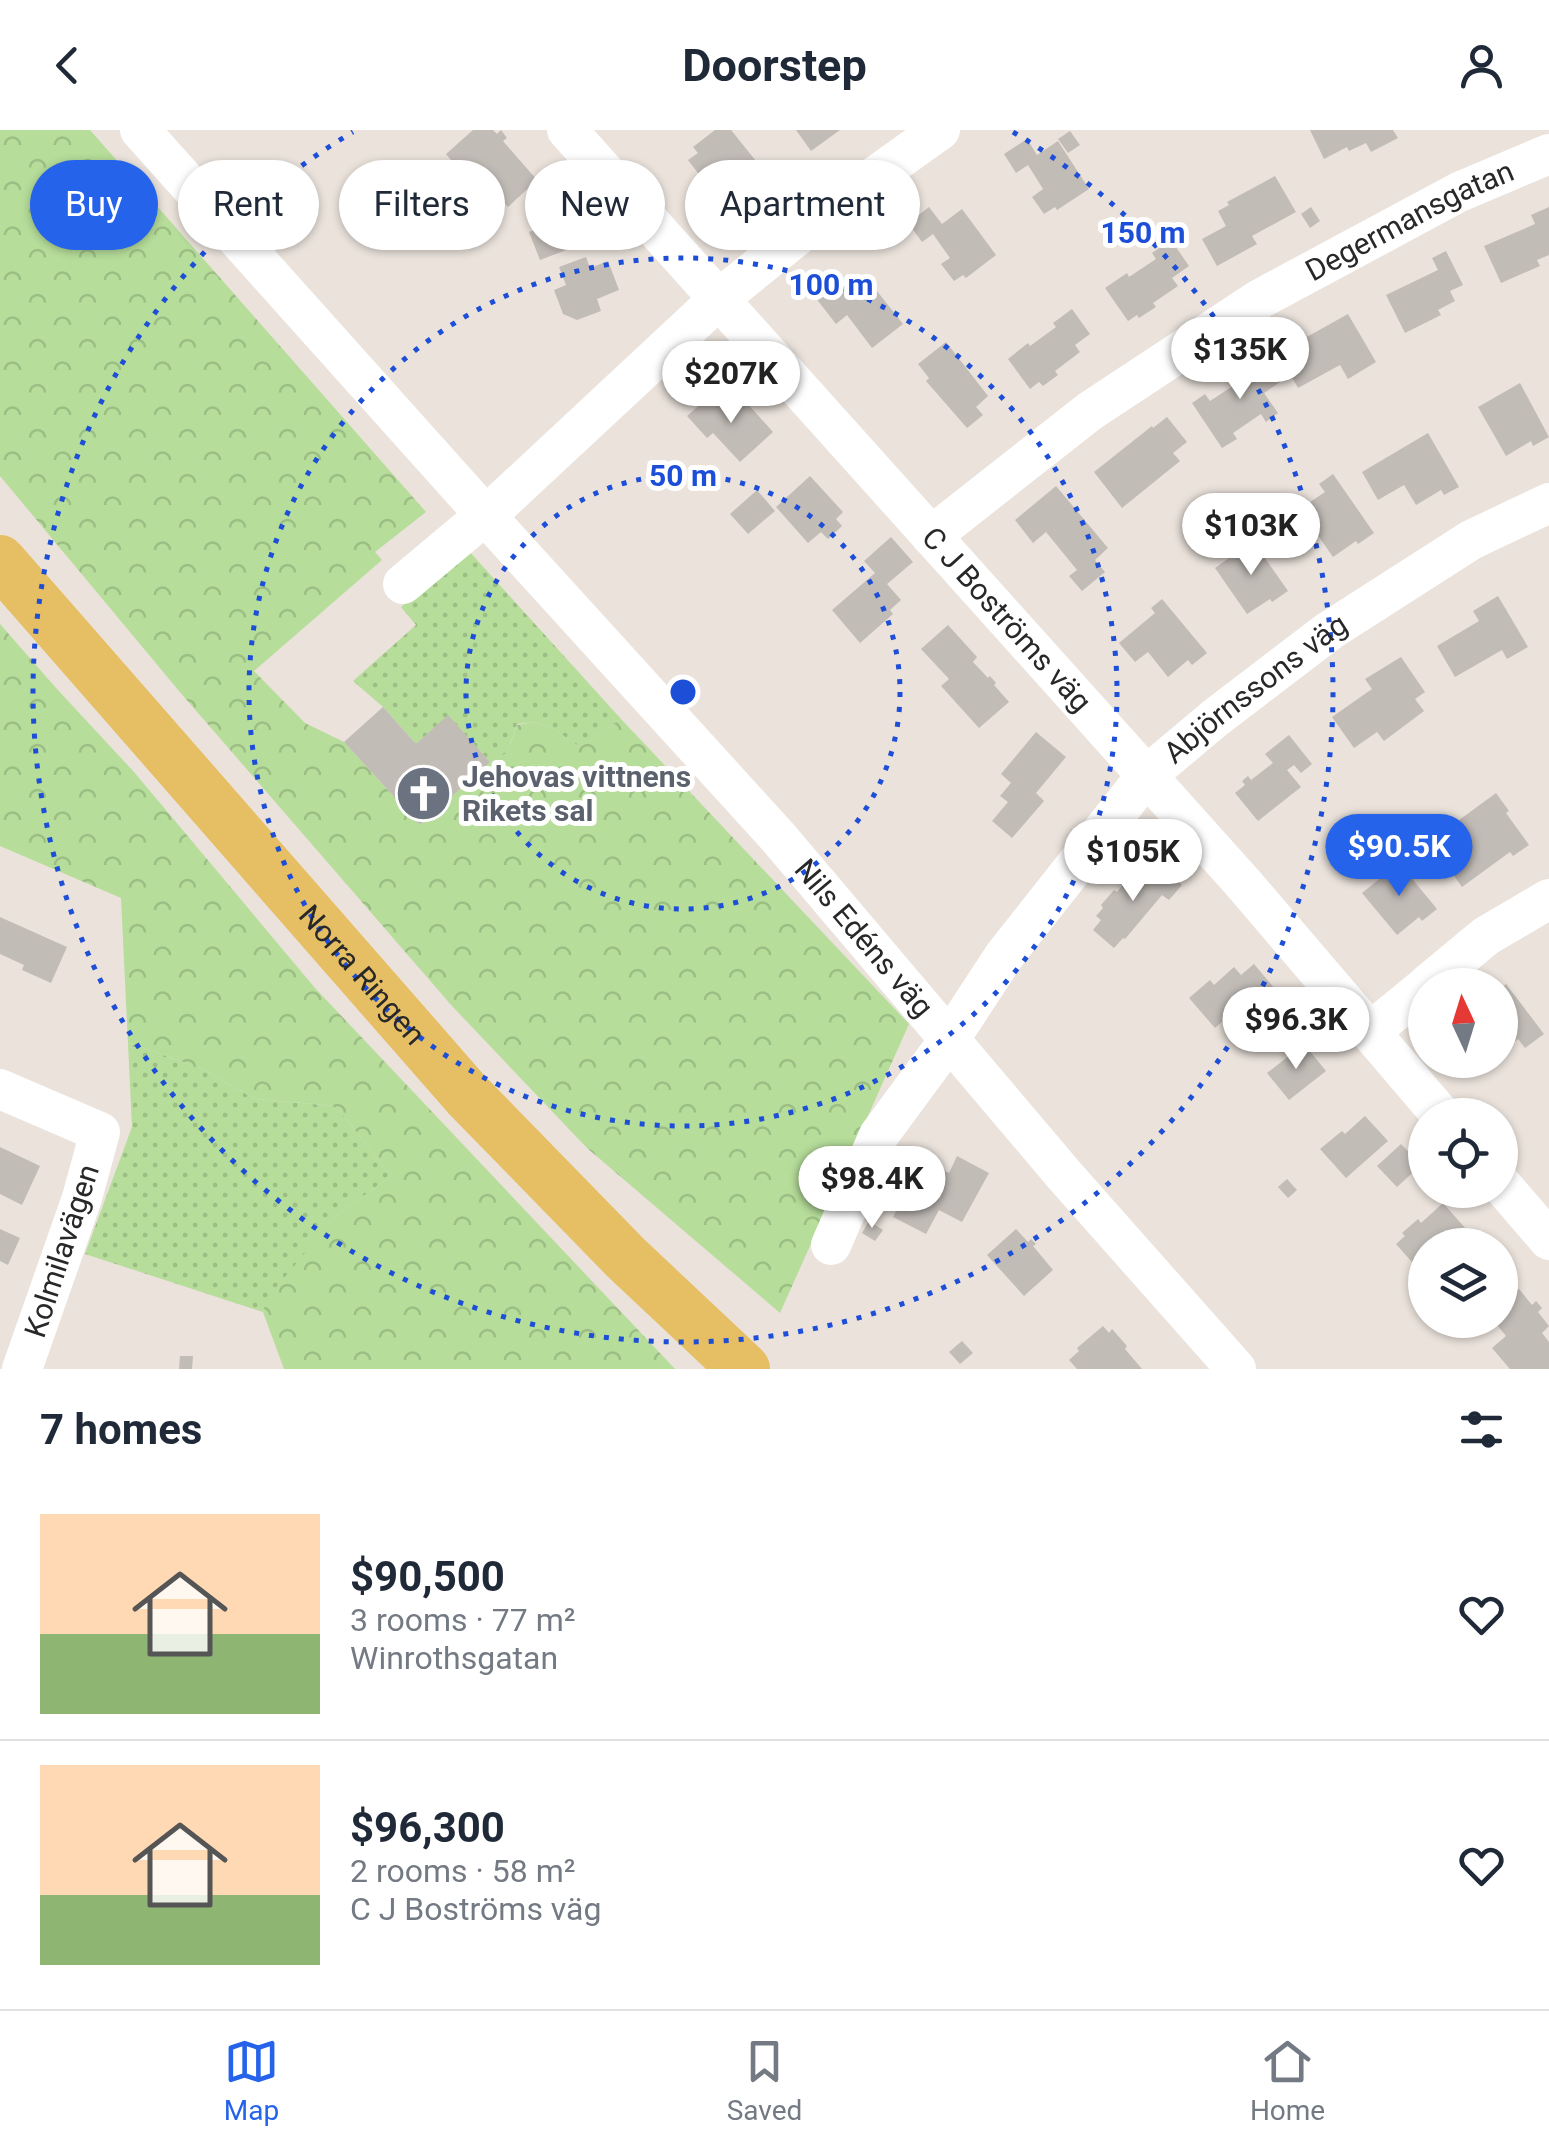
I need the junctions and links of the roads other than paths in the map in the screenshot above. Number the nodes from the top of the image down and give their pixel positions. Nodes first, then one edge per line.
1 (140, 130) edge
2 (567, 130) edge
3 (940, 130) edge
4 (1549, 154) edge
5 (720, 298) junction
6 (1549, 503) edge
7 (485, 516) junction
8 (932, 536) junction
9 (0, 561) edge
10 (403, 584) dead end
11 (1146, 776) junction
12 (1549, 899) edge
13 (1448, 968) edge
14 (1408, 1001) edge
15 (1370, 1032) junction
16 (950, 1040) junction
17 (0, 1089) edge
18 (1427, 1098) edge
19 (1518, 1204) edge
20 (1549, 1240) edge
21 (831, 1245) dead end
22 (22, 1369) edge
23 (744, 1369) edge
24 (1236, 1369) edge

1 - 7 street, Nils Edéns väg
2 - 5 street, C J Boströms väg
3 - 5 street
4 - 8 street, Degermansgatan
5 - 7 street
5 - 8 street, C J Boströms väg
6 - 11 street, Abjörnssons väg
7 - 10 street
7 - 16 street, Nils Edéns väg
8 - 11 street, C J Boströms väg
9 - 23 main road, Norra Ringen
11 - 15 street, C J Boströms väg
11 - 16 street, Abjörnssons väg
12 - 13 street
14 - 15 street
15 - 18 street, C J Boströms väg
16 - 21 street, Abjörnssons väg
16 - 24 street, Nils Edéns väg
17 - 22 street, Kolmilavägen
19 - 20 street

